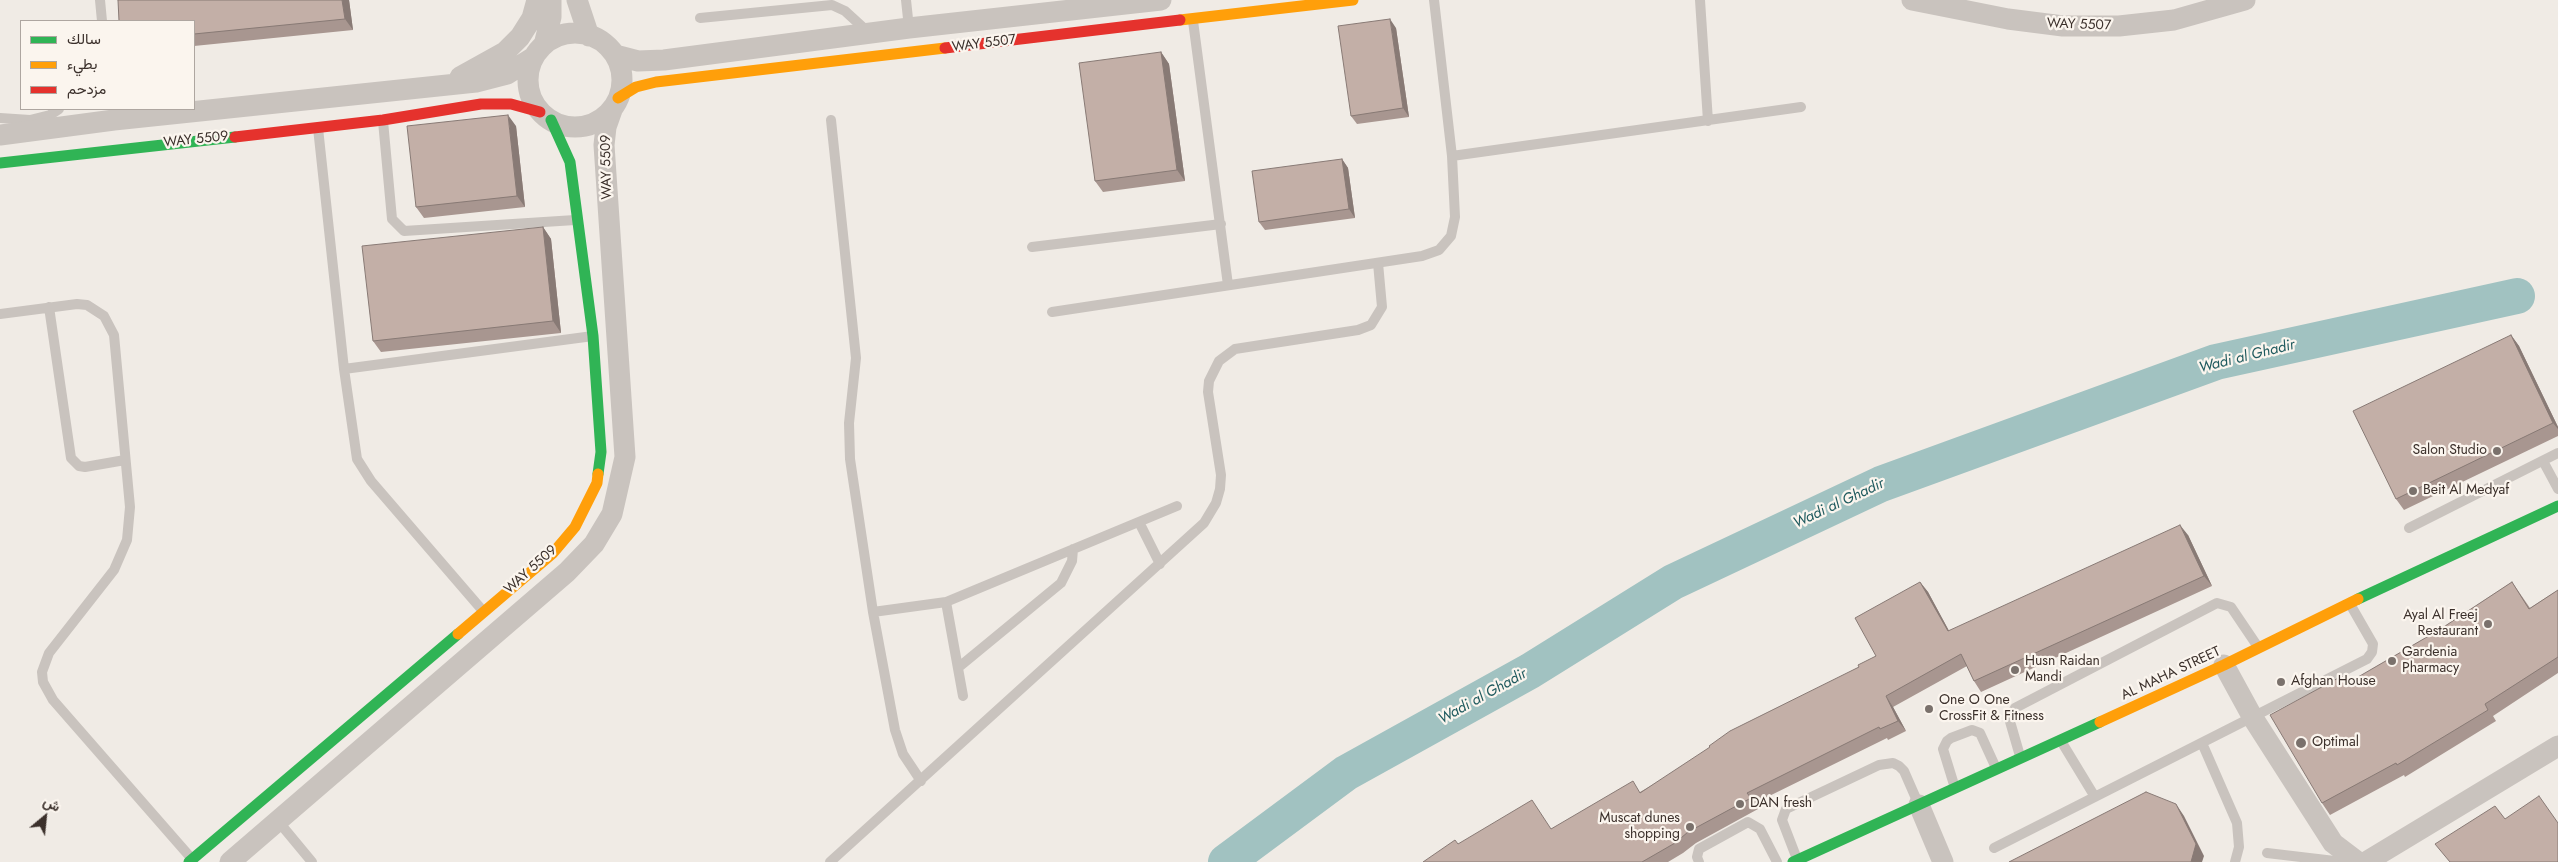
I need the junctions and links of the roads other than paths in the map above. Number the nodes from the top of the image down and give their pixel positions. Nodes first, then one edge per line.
1 (100, 0) edge
2 (537, 0) edge
3 (551, 0) edge
4 (577, 0) edge
5 (906, 0) edge
6 (1154, 0) edge
7 (1353, 0) edge
8 (1434, 0) edge
9 (1700, 0) edge
10 (1912, 0) edge
11 (2245, 0) edge
12 (700, 18) dead end
13 (1193, 19) junction
14 (102, 20) edge
15 (909, 28) junction
16 (870, 34) junction
17 (589, 36) junction
18 (539, 51) junction
19 (614, 56) junction
20 (436, 88) junction
21 (615, 104) junction
22 (195, 107) edge
23 (1801, 107) dead end
24 (58, 110) edge
25 (163, 110) edge
26 (113, 114) edge
27 (545, 116) junction
28 (383, 120) junction
29 (831, 120) dead end
30 (1708, 121) junction
31 (6, 127) edge
32 (318, 127) junction
33 (1452, 156) junction
34 (0, 164) edge
35 (578, 219) junction
36 (1221, 224) junction
37 (1032, 247) dead end
38 (1378, 263) junction
39 (1228, 285) junction
40 (49, 307) junction
41 (1052, 312) dead end
42 (0, 314) edge
43 (593, 336) junction
44 (344, 369) junction
45 (2558, 453) edge
46 (125, 460) junction
47 (2543, 461) junction
48 (2558, 489) edge
49 (1177, 506) dead end
50 (2558, 506) edge
51 (1138, 522) junction
52 (2409, 528) dead end
53 (1073, 549) junction
54 (1160, 564) junction
55 (946, 602) junction
56 (2350, 603) junction
57 (483, 612) junction
58 (873, 612) junction
59 (2259, 648) junction
60 (2224, 666) junction
61 (959, 667) junction
62 (963, 696) dead end
63 (2253, 718) junction
64 (2061, 741) junction
65 (2202, 743) junction
66 (2558, 746) edge
67 (2021, 760) junction
68 (1997, 770) junction
69 (921, 781) junction
70 (1955, 789) junction
71 (2095, 797) junction
72 (1919, 805) junction
73 (278, 821) junction
74 (1994, 848) dead end
75 (2267, 853) dead end
76 (192, 861) edge
77 (1795, 861) edge
78 (230, 862) edge
79 (312, 862) edge
80 (830, 862) edge
81 (1699, 862) edge
82 (1777, 862) edge
83 (1943, 862) edge
84 (2235, 862) edge
85 (2343, 862) edge
86 (2358, 862) edge
87 (2366, 862) edge

1 - 14 lane
2 - 20 street
3 - 18 street
4 - 17 street
5 - 15 lane
6 - 15 street, WAY 5507
7 - 13 street, WAY 5507
8 - 33 lane
9 - 30 lane
10 - 11 street, WAY 5507
12 - 16 lane
13 - 21 street, WAY 5507
13 - 36 lane
15 - 16 street, WAY 5507
16 - 19 street, WAY 5507
17 - 18 street
17 - 19 street
18 - 20 street, WAY 5509
18 - 27 street
19 - 21 street
20 - 22 street, WAY 5509
21 - 27 street
21 - 73 street, WAY 5509
23 - 30 lane
24 - 31 lane
25 - 26 street, WAY 5509
26 - 31 street, WAY 5509
27 - 28 street, WAY 5509
27 - 35 street, WAY 5509
28 - 32 street, WAY 5509
28 - 35 lane
29 - 58 lane
30 - 33 lane
32 - 34 street, WAY 5509
32 - 44 lane
33 - 38 lane
35 - 43 street, WAY 5509
36 - 37 lane
36 - 39 lane
38 - 39 lane
38 - 54 lane
39 - 41 lane
40 - 42 lane
40 - 46 lane
40 - 46 lane
43 - 44 lane
43 - 57 street, WAY 5509
44 - 57 lane
45 - 47 lane
46 - 76 lane
47 - 48 lane
47 - 52 lane
49 - 51 lane
50 - 56 street, AL MAHA STREET
51 - 53 lane
51 - 54 lane
53 - 55 lane
53 - 61 lane
54 - 69 lane
55 - 58 lane
55 - 61 lane
56 - 59 street, AL MAHA STREET
56 - 63 lane
57 - 76 street, WAY 5509
58 - 69 lane
59 - 60 street, AL MAHA STREET
59 - 67 lane
60 - 63 street
60 - 64 street, AL MAHA STREET
61 - 62 lane
63 - 65 lane
63 - 86 street
64 - 67 street, AL MAHA STREET
64 - 71 lane
65 - 71 lane
65 - 84 lane
66 - 87 street
67 - 68 street, AL MAHA STREET
68 - 70 street, AL MAHA STREET
68 - 70 lane
69 - 80 lane
70 - 72 street, AL MAHA STREET
71 - 74 lane
72 - 77 street, AL MAHA STREET
72 - 77 lane
72 - 83 street
73 - 78 street, WAY 5509
73 - 79 lane
75 - 85 lane
81 - 82 lane

